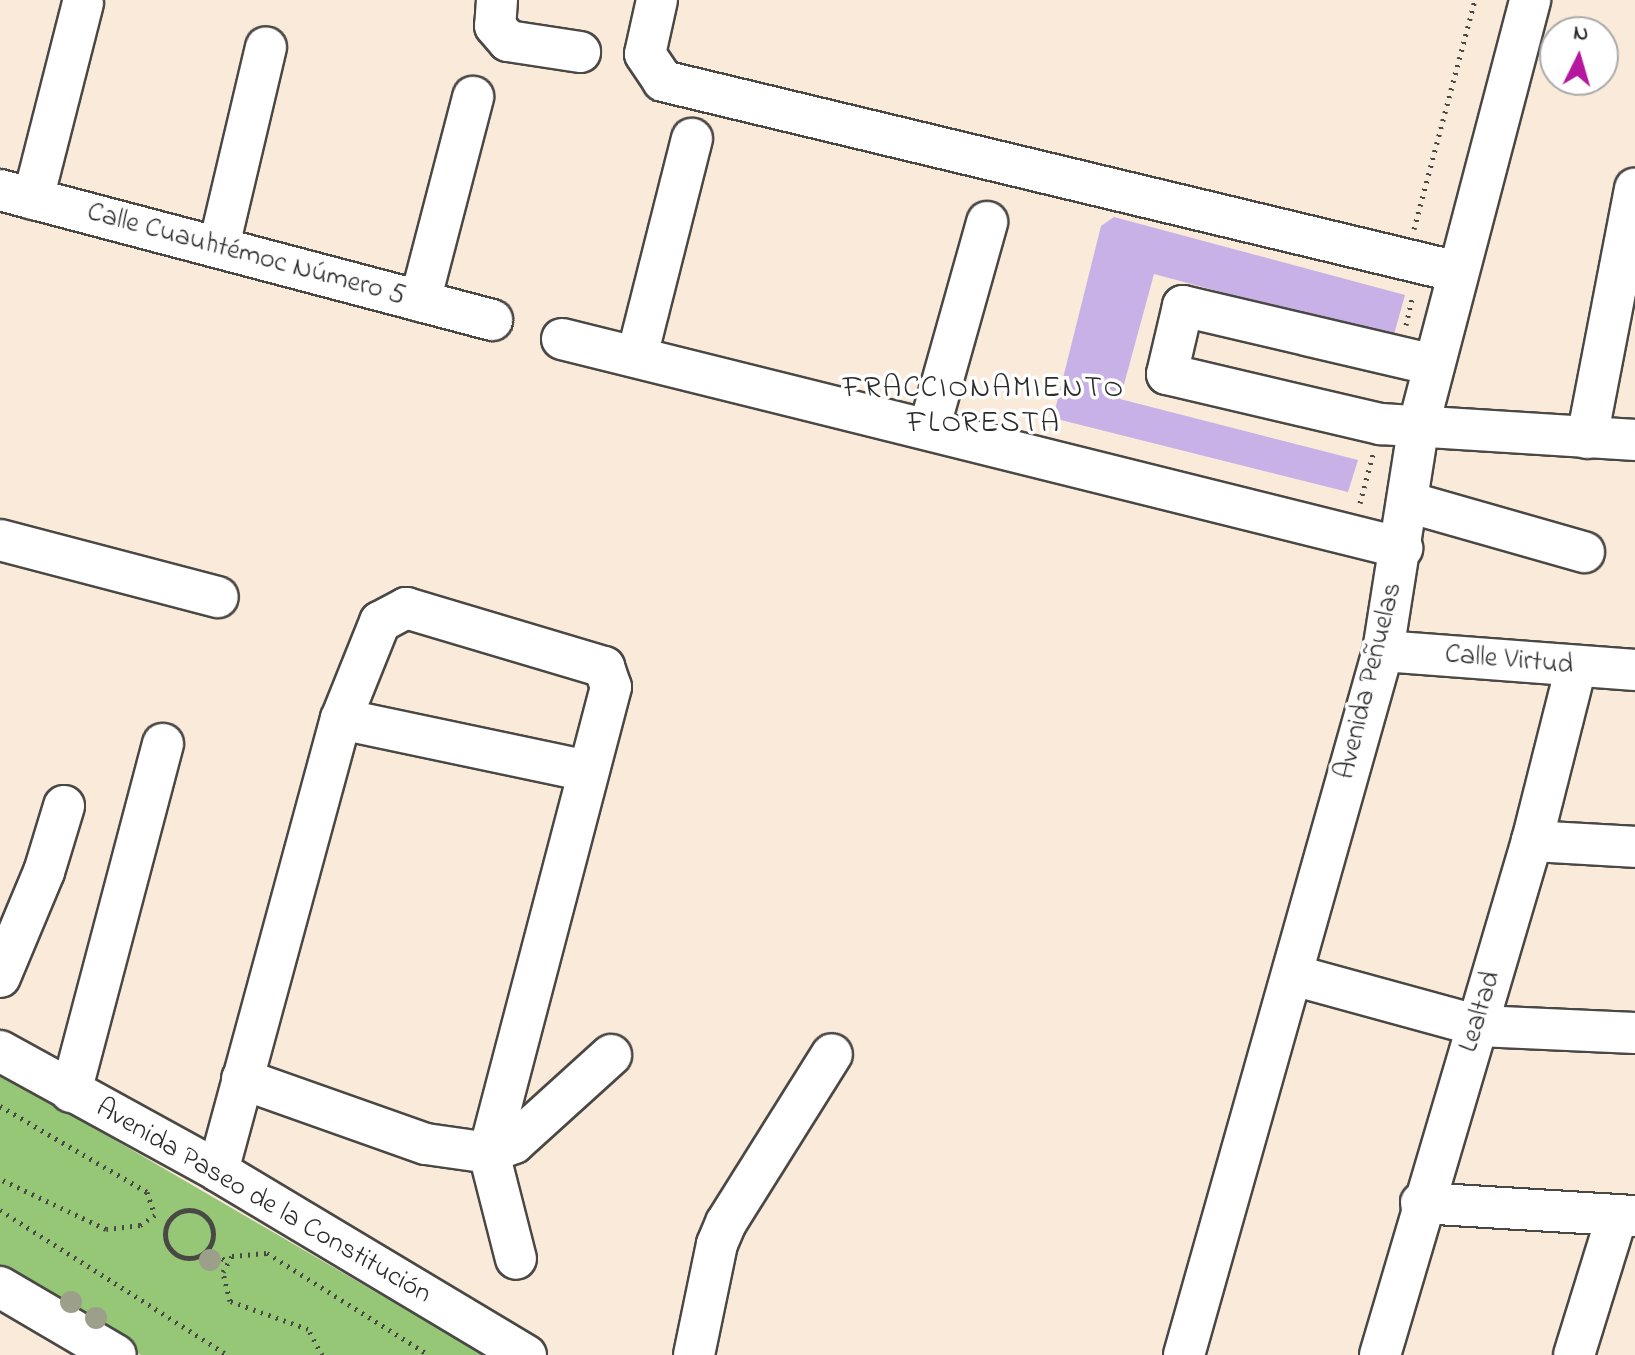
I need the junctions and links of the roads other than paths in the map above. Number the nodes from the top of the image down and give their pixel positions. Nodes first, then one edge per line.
1 (497, 0) edge
2 (657, 0) edge
3 (1530, 0) edge
4 (83, 3) dead end
5 (266, 47) dead end
6 (580, 52) dead end
7 (473, 97) dead end
8 (692, 139) dead end
9 (1635, 189) edge
10 (16, 194) edge
11 (987, 222) dead end
12 (219, 246) junction
13 (1458, 272) junction
14 (420, 301) junction
15 (492, 320) dead end
16 (562, 339) dead end
17 (637, 356) junction
18 (1434, 365) junction
19 (1419, 424) junction
20 (929, 429) junction
21 (1587, 438) junction
22 (1635, 440) edge
23 (1408, 502) junction
24 (0, 540) edge
25 (1402, 548) junction
26 (1584, 552) dead end
27 (218, 597) dead end
28 (1383, 651) junction
29 (1576, 667) junction
30 (1635, 670) edge
31 (341, 719) junction
32 (163, 744) dead end
33 (588, 771) junction
34 (64, 806) dead end
35 (1532, 841) junction
36 (1635, 847) edge
37 (4, 956) edge
38 (1293, 975) junction
39 (1479, 1026) junction
40 (1635, 1033) edge
41 (0, 1051) edge
42 (832, 1054) dead end
43 (611, 1055) dead end
44 (242, 1079) junction
45 (71, 1092) junction
46 (489, 1153) junction
47 (218, 1171) junction
48 (1421, 1203) junction
49 (1626, 1216) edge
50 (516, 1259) dead end
51 (0, 1287) edge
52 (116, 1355) edge
53 (526, 1355) edge
54 (694, 1355) edge
55 (1184, 1355) edge
56 (1380, 1355) edge
57 (1574, 1355) edge

1 - 6 street
2 - 13 street
3 - 13 street, Avenida Peñuelas
4 - 10 street
5 - 12 street
7 - 14 street
8 - 17 street
9 - 21 street
10 - 12 street, Calle Cuauhtémoc Número 5
11 - 20 street
12 - 14 street, Calle Cuauhtémoc Número 5
13 - 18 street, Avenida Peñuelas
14 - 15 street, Calle Cuauhtémoc Número 5
16 - 17 street
17 - 20 street
18 - 19 street, Avenida Peñuelas
18 - 19 street
19 - 21 street
19 - 23 street, Avenida Peñuelas
20 - 25 street
21 - 22 street
23 - 25 street, Avenida Peñuelas
23 - 26 street
24 - 27 street
25 - 28 street, Avenida Peñuelas
28 - 29 street, Calle Virtud
28 - 38 street, Avenida Peñuelas
29 - 30 street, Calle Virtud
29 - 35 street, Lealtad
31 - 33 street
31 - 33 street
31 - 44 street
32 - 45 street
33 - 46 street
34 - 37 street
35 - 36 street
35 - 39 street, Lealtad
38 - 39 street
38 - 55 street, Avenida Peñuelas
39 - 40 street
39 - 48 street, Lealtad
41 - 45 street, Avenida Paseo de la Constitución
42 - 54 street
43 - 46 street
44 - 46 street
44 - 47 street
45 - 47 street, Avenida Paseo de la Constitución
46 - 50 street
47 - 53 street, Avenida Paseo de la Constitución
48 - 49 street
48 - 56 street, Lealtad
49 - 57 street
51 - 52 street

